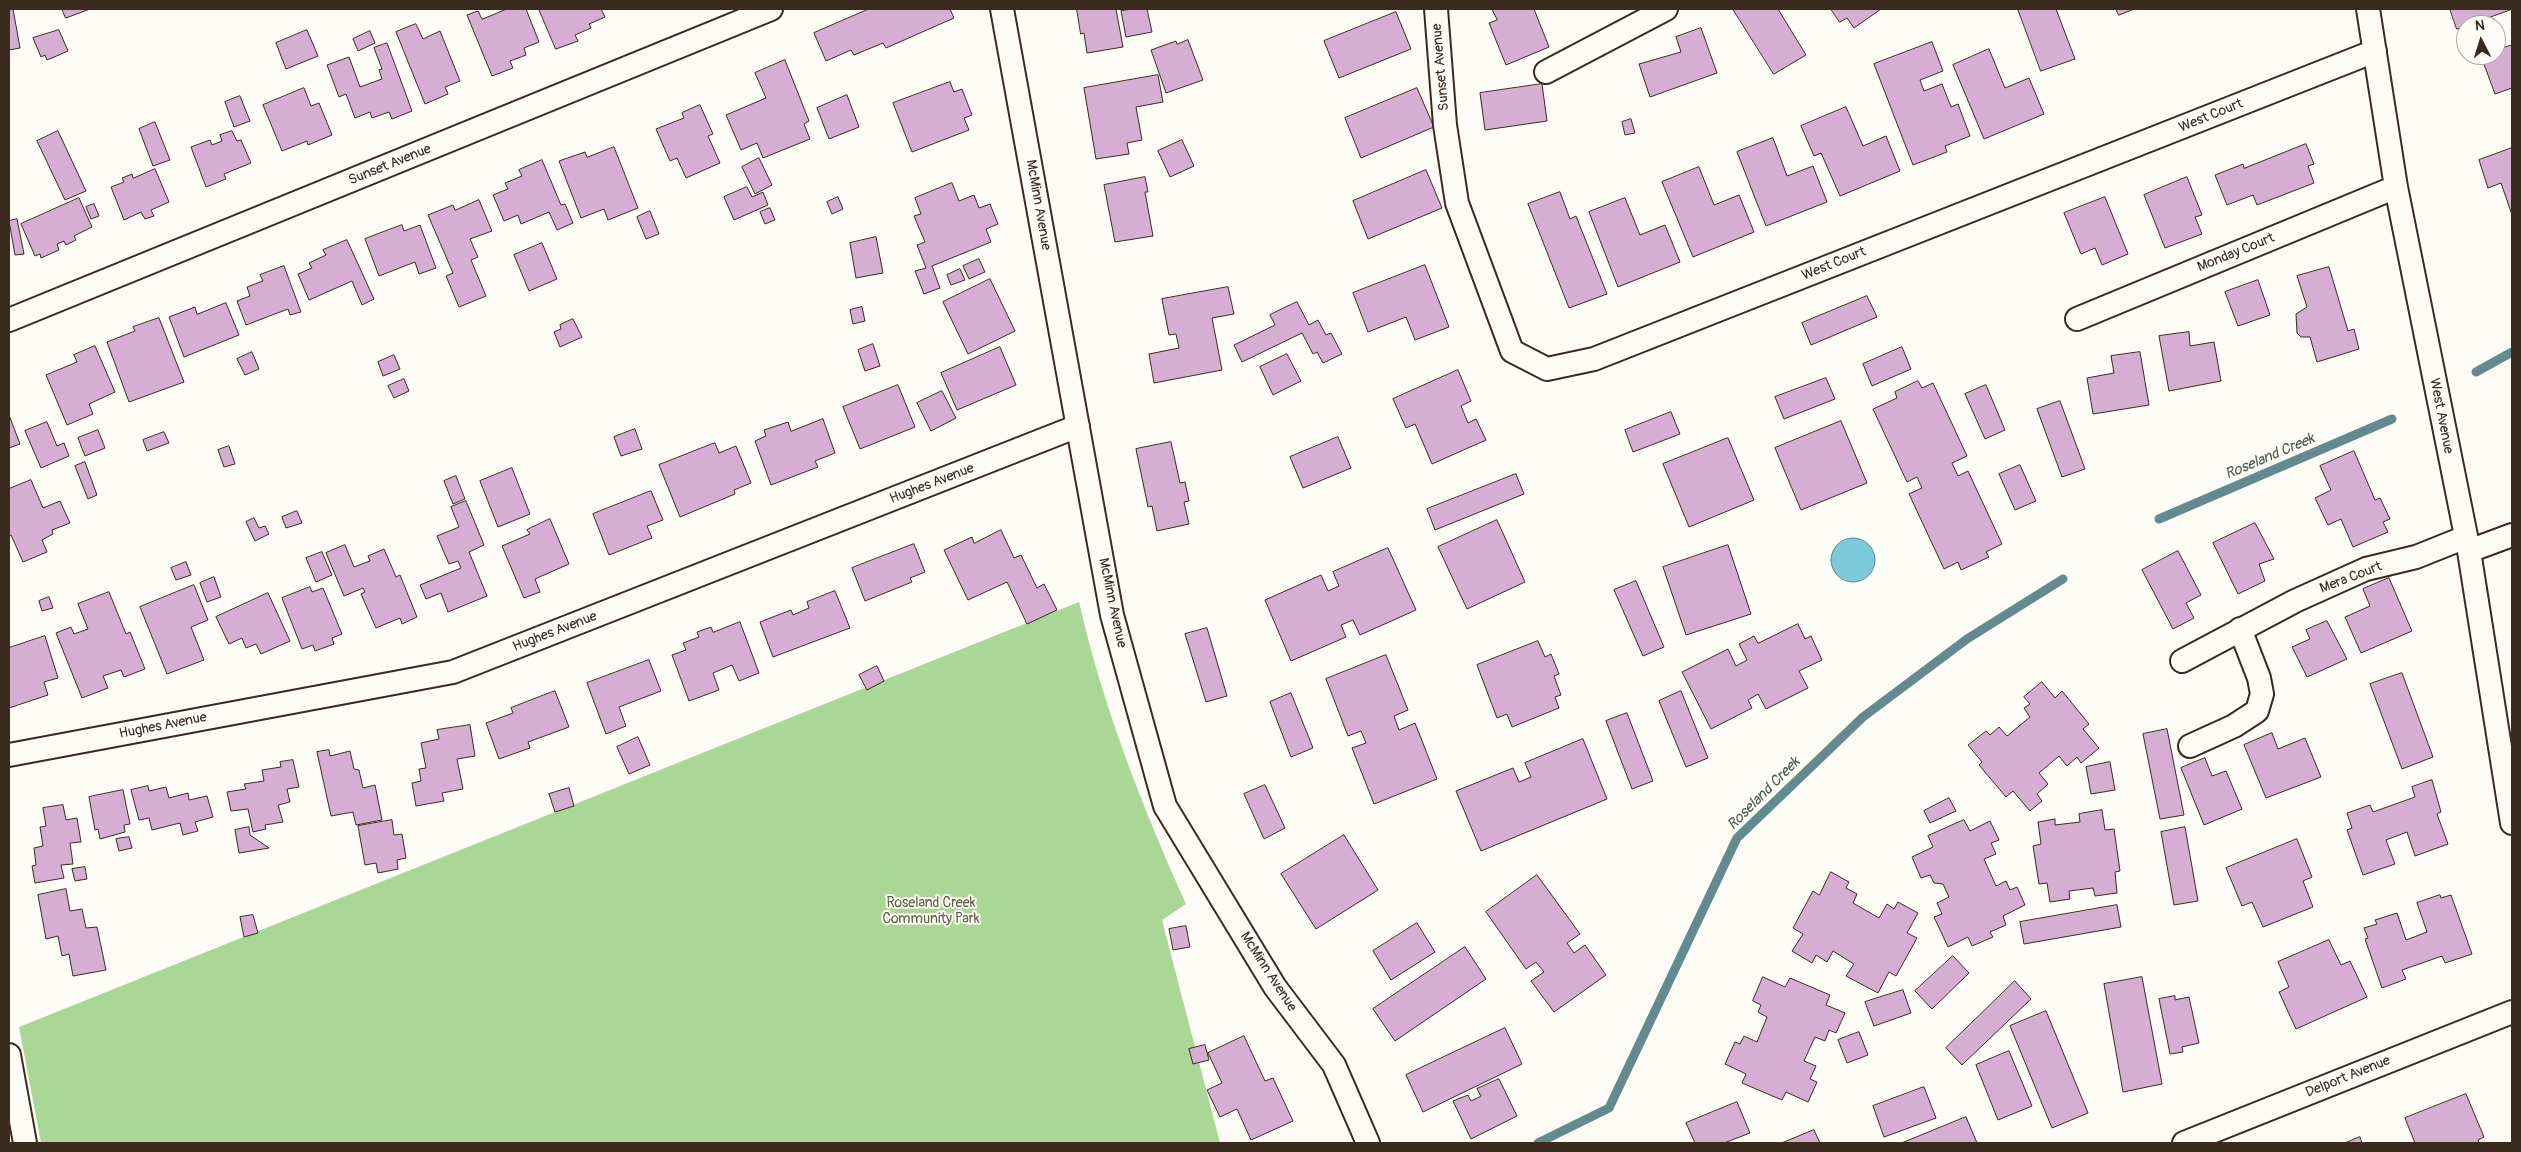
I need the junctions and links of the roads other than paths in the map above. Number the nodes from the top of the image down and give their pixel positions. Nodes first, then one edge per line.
1 (772, 9) edge
2 (1002, 9) edge
3 (1436, 9) edge
4 (1666, 9) edge
5 (2368, 9) edge
6 (2375, 51) junction
7 (1546, 72) dead end
8 (1445, 126) joint
9 (2396, 187) junction
10 (2077, 319) dead end
11 (9, 320) edge
12 (1078, 426) junction
13 (2512, 535) edge
14 (2467, 544) junction
15 (2240, 629) junction
16 (2182, 661) dead end
17 (2190, 746) dead end
18 (9, 755) edge
19 (2512, 823) edge
20 (2512, 1012) edge
21 (9, 1055) edge
22 (25, 1143) edge
23 (1368, 1143) edge
24 (2184, 1143) edge

1 - 11 street, Sunset Avenue
2 - 12 street, McMinn Avenue
3 - 8 street, Sunset Avenue
4 - 7 street
5 - 6 street, West Avenue
6 - 8 street, West Court
6 - 9 street, West Avenue
9 - 10 street, Monday Court
9 - 14 street, West Avenue
12 - 18 street, Hughes Avenue
12 - 23 street, McMinn Avenue
13 - 14 street, Mera Court
14 - 15 street, Mera Court
14 - 19 street, West Avenue
15 - 16 street, Mera Court
15 - 17 street
20 - 24 street, Delport Avenue
21 - 22 street

